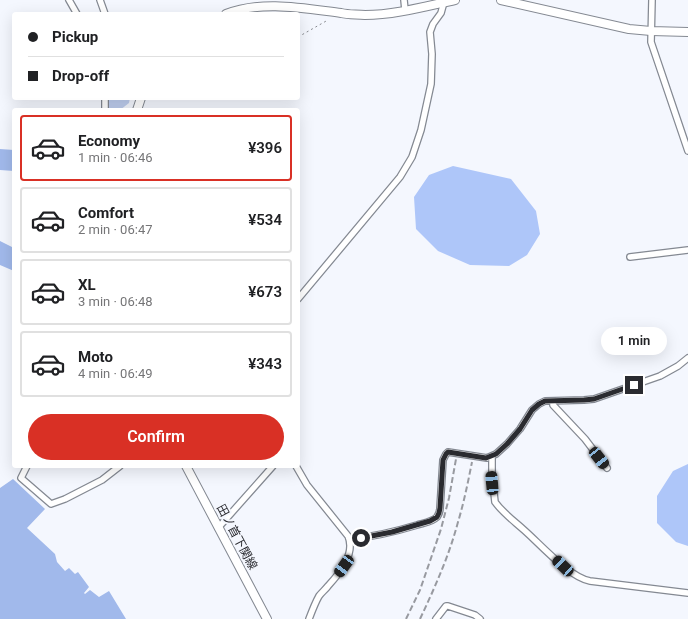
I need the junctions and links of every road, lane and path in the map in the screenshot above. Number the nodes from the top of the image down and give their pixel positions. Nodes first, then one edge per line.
1 (69, 0) edge
2 (100, 0) edge
3 (404, 0) edge
4 (455, 0) edge
5 (501, 0) edge
6 (652, 0) edge
7 (444, 2) junction
8 (405, 10) junction
9 (76, 12) edge
10 (104, 12) edge
11 (230, 12) edge
12 (328, 20) dead end
13 (651, 31) junction
14 (688, 32) edge
15 (300, 36) edge
16 (688, 151) edge
17 (688, 250) edge
18 (630, 258) dead end
19 (300, 297) edge
20 (688, 358) edge
21 (553, 401) junction
22 (492, 456) junction
23 (26, 468) edge
24 (117, 468) edge
25 (187, 468) edge
26 (271, 468) edge
27 (297, 468) edge
28 (607, 468) dead end
29 (218, 528) junction
30 (350, 540) junction
31 (688, 593) edge
32 (267, 619) edge
33 (309, 619) edge
34 (436, 619) edge
35 (480, 619) edge

1 - 9 street
2 - 10 street
3 - 8 street
4 - 7 main road
5 - 13 main road
6 - 13 street
7 - 8 main road
7 - 19 street
8 - 11 main road
12 - 15 path
13 - 14 main road
13 - 16 street
17 - 18 street
20 - 21 street
21 - 22 street
21 - 28 street
22 - 30 street
22 - 31 street
23 - 24 street
25 - 29 main road, 田ノ首下関線
26 - 29 street
27 - 30 street
29 - 32 main road, 田ノ首下関線
30 - 33 street
34 - 35 street

